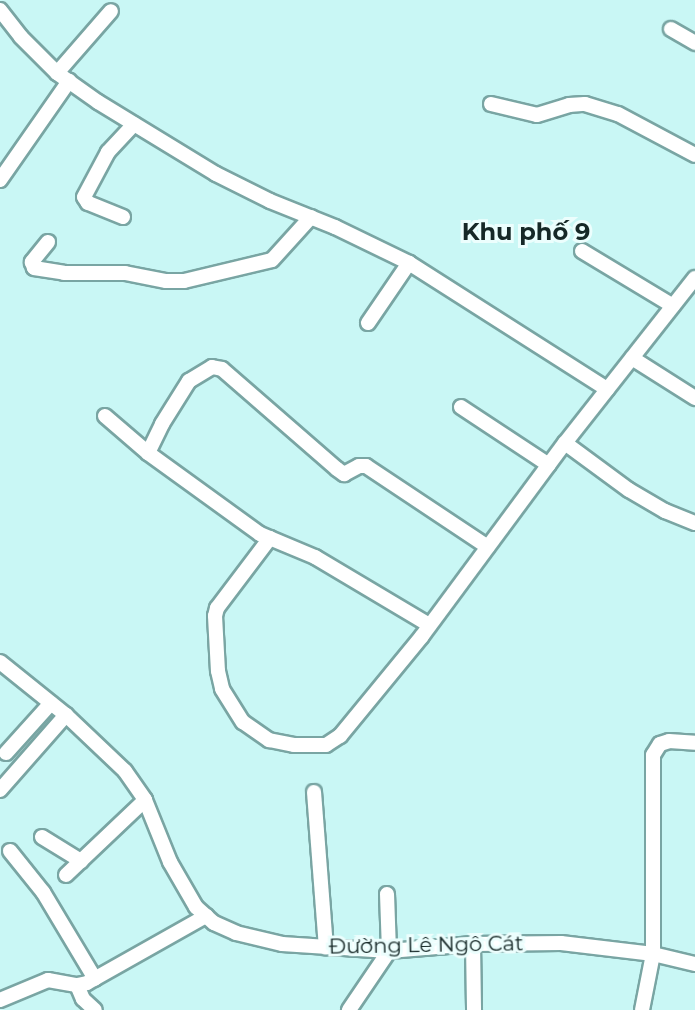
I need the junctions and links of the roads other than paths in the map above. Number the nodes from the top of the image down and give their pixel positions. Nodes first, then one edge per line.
1 (0, 10) edge
2 (111, 11) dead end
3 (671, 29) dead end
4 (695, 43) edge
5 (57, 73) junction
6 (69, 81) junction
7 (491, 104) dead end
8 (134, 124) junction
9 (695, 155) edge
10 (0, 180) edge
11 (123, 217) dead end
12 (311, 217) junction
13 (48, 242) dead end
14 (582, 251) dead end
15 (409, 263) junction
16 (694, 281) edge
17 (673, 306) junction
18 (368, 322) dead end
19 (632, 358) junction
20 (607, 389) junction
21 (695, 398) edge
22 (461, 407) dead end
23 (105, 416) dead end
24 (565, 443) junction
25 (148, 453) junction
26 (549, 465) junction
27 (695, 523) edge
28 (270, 538) junction
29 (488, 547) junction
30 (429, 625) junction
31 (0, 662) edge
32 (51, 702) junction
33 (66, 714) junction
34 (695, 743) edge
35 (6, 753) dead end
36 (0, 790) edge
37 (314, 792) dead end
38 (145, 800) junction
39 (42, 837) dead end
40 (10, 851) dead end
41 (81, 861) junction
42 (66, 876) dead end
43 (387, 894) dead end
44 (206, 916) junction
45 (473, 944) junction
46 (326, 948) junction
47 (389, 951) junction
48 (653, 954) junction
49 (695, 964) edge
50 (95, 979) junction
51 (77, 985) junction
52 (0, 1000) edge
53 (95, 1010) edge
54 (350, 1010) edge
55 (474, 1010) edge
56 (642, 1010) edge

1 - 5 street
2 - 5 street
3 - 4 street
5 - 6 street
6 - 8 street
6 - 10 street
7 - 9 street
8 - 11 street
8 - 12 street
12 - 13 street
12 - 15 street
14 - 17 street
15 - 18 street
15 - 20 street
16 - 17 street
17 - 19 street
19 - 20 street
19 - 21 street
20 - 24 street
22 - 26 street
23 - 25 street
24 - 26 street
24 - 27 street
25 - 28 street
25 - 29 street
26 - 29 street
28 - 30 street
28 - 30 street
29 - 30 street
31 - 32 street, Đường Lê Ngô Cát
32 - 33 street, Đường Lê Ngô Cát
32 - 35 street
33 - 36 street
33 - 38 street, Đường Lê Ngô Cát
34 - 48 street
37 - 46 street
38 - 41 street
38 - 44 street, Đường Lê Ngô Cát
39 - 41 street
40 - 50 street
41 - 42 street
43 - 47 street
44 - 46 street, Đường Lê Ngô Cát
44 - 50 street
45 - 47 street, Đường Lê Ngô Cát
45 - 48 street, Đường Lê Ngô Cát
45 - 55 street
46 - 47 street, Đường Lê Ngô Cát
47 - 54 street
48 - 49 street, Đường Lê Ngô Cát
48 - 56 street
50 - 51 street
51 - 52 street
51 - 53 street

